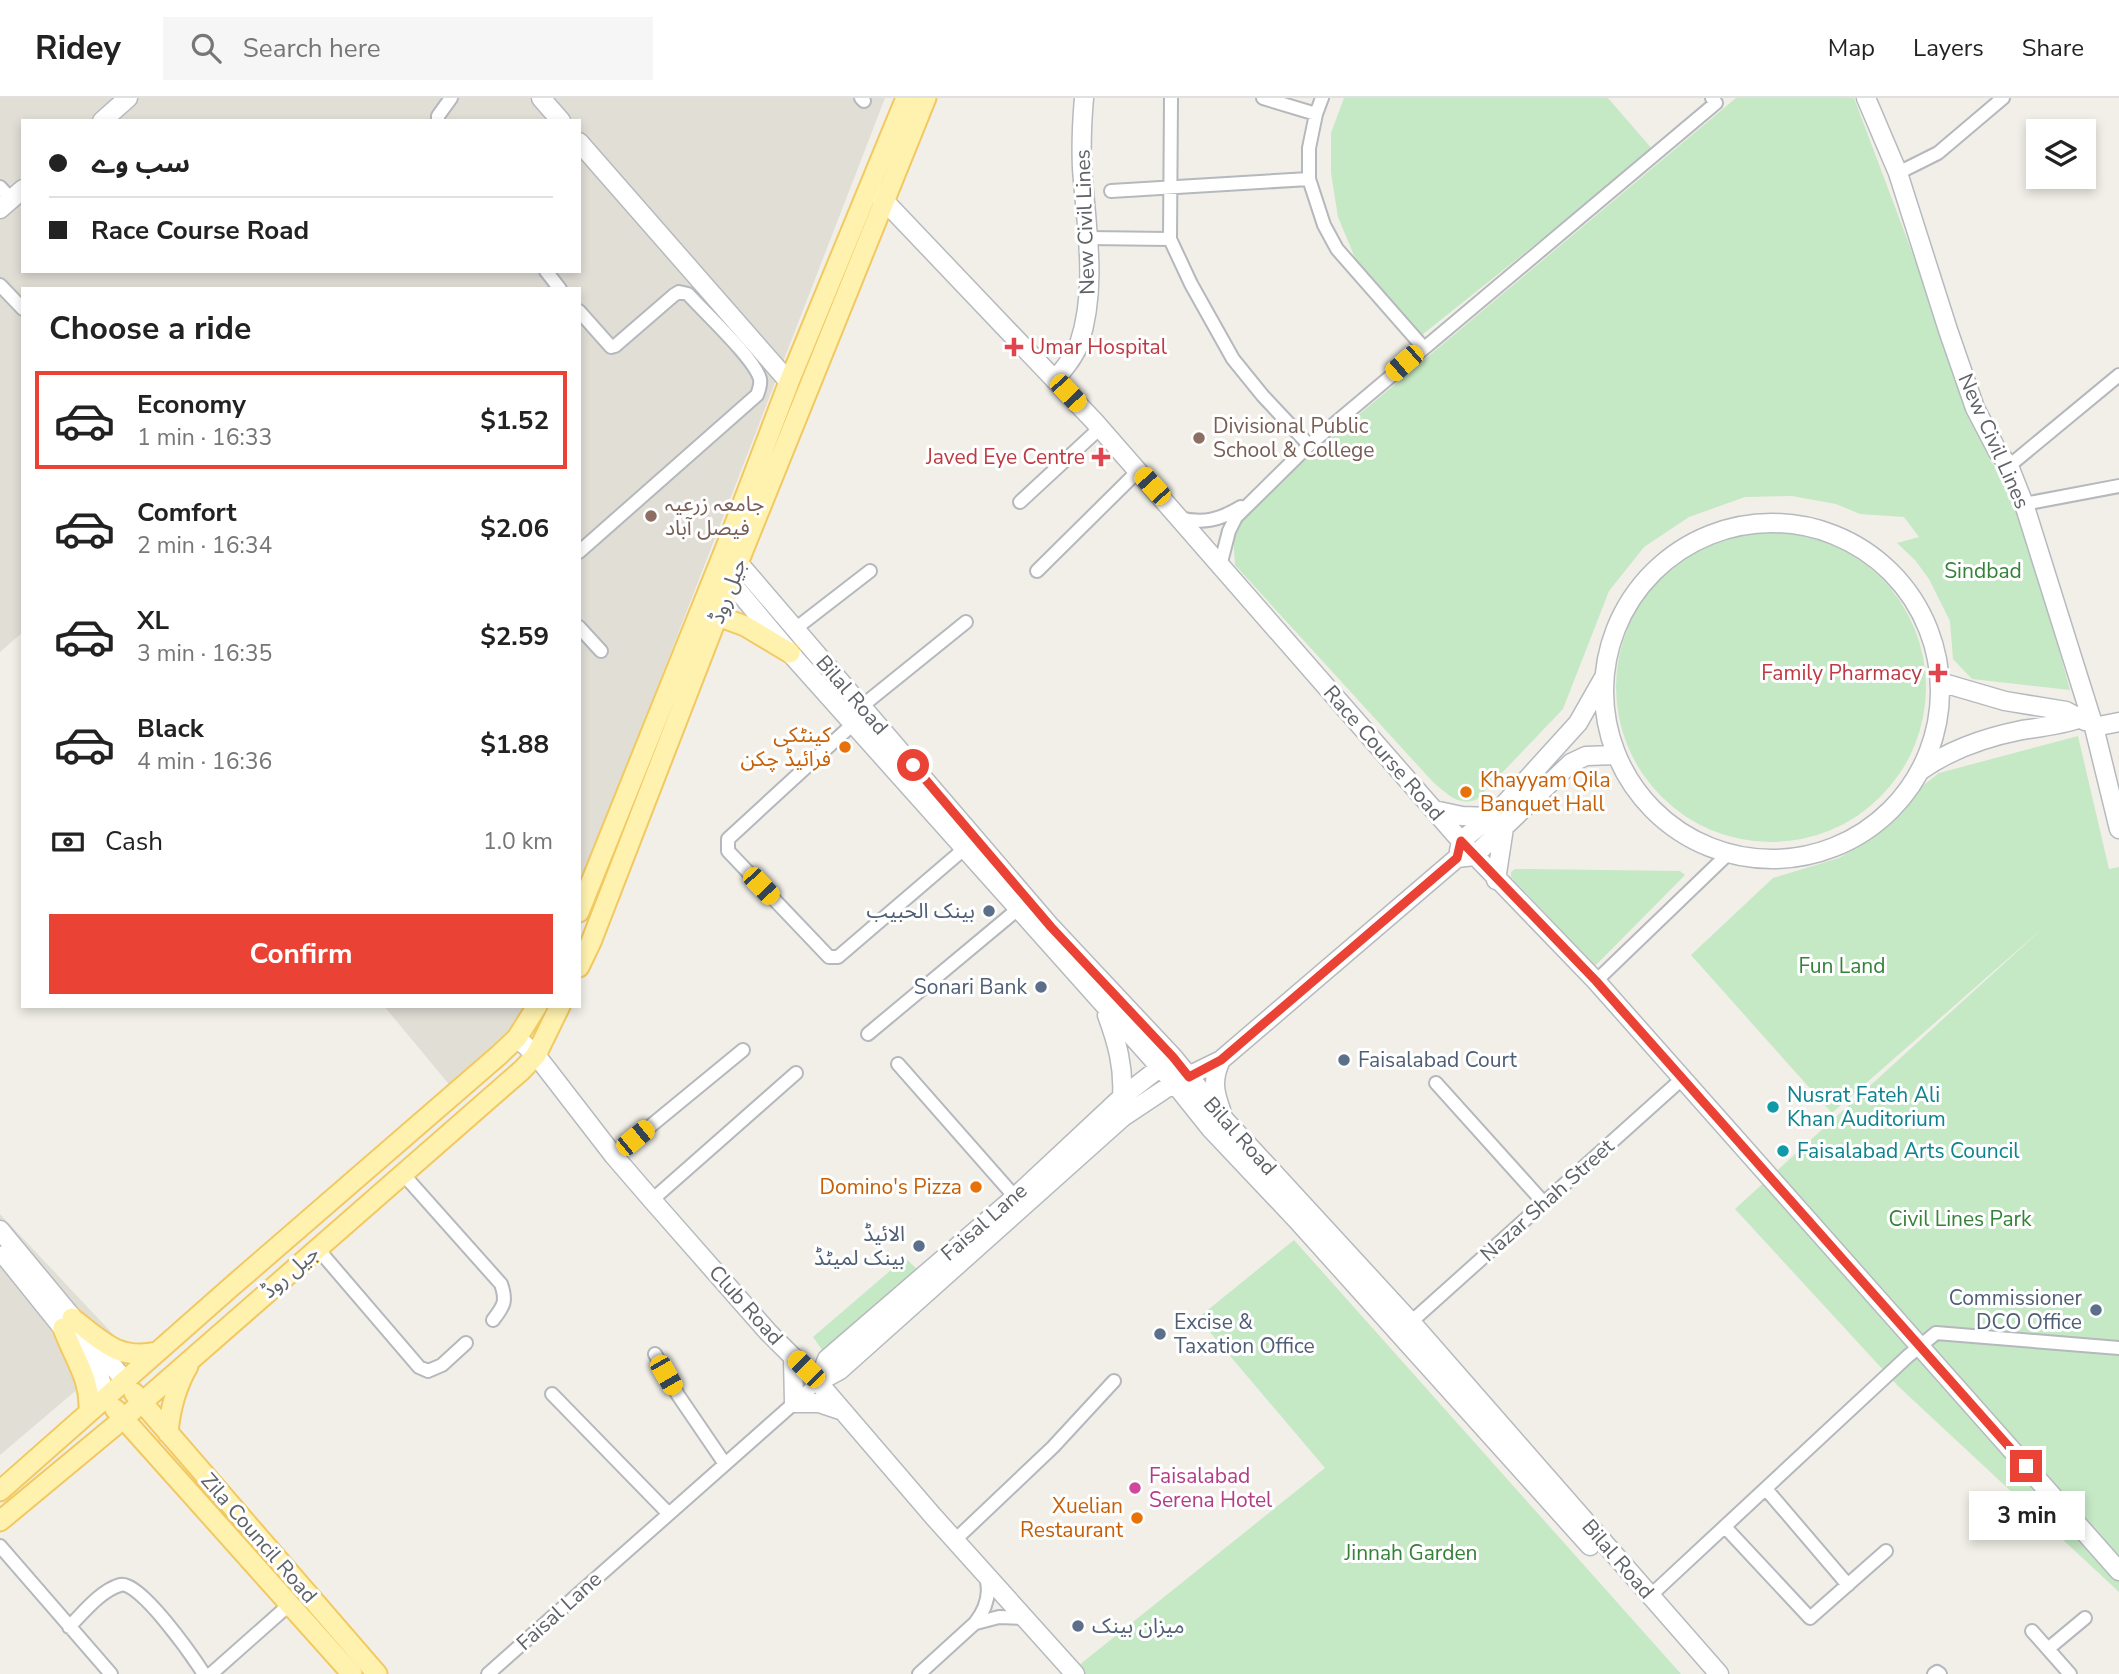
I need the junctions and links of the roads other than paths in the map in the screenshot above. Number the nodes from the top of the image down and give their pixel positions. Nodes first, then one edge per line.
1 (128, 98) edge
2 (452, 98) edge
3 (541, 98) edge
4 (906, 98) edge
5 (926, 98) edge
6 (1084, 98) edge
7 (1171, 98) edge
8 (1263, 98) edge
9 (1322, 98) edge
10 (1712, 98) edge
11 (1866, 98) edge
12 (2003, 98) edge
13 (1316, 114) junction
14 (104, 119) edge
15 (439, 119) edge
16 (559, 119) edge
17 (581, 144) edge
18 (1898, 173) junction
19 (1309, 178) junction
20 (1170, 186) junction
21 (1111, 191) dead end
22 (878, 193) junction
23 (1087, 238) junction
24 (1170, 239) junction
25 (0, 285) edge
26 (21, 307) edge
27 (581, 313) edge
28 (1423, 347) junction
29 (2119, 375) edge
30 (1055, 380) junction
31 (789, 382) junction
32 (1100, 428) junction
33 (1309, 445) junction
34 (2008, 466) junction
35 (1138, 471) junction
36 (2119, 486) edge
37 (1250, 501) junction
38 (1020, 502) dead end
39 (2024, 504) junction
40 (1180, 517) junction
41 (581, 550) edge
42 (727, 560) junction
43 (1220, 566) junction
44 (870, 570) dead end
45 (1037, 571) dead end
46 (731, 584) junction
47 (718, 616) junction
48 (967, 622) dead end
49 (581, 629) edge
50 (795, 629) junction
51 (601, 651) dead end
52 (790, 653) junction
53 (1604, 678) junction
54 (1940, 682) junction
55 (862, 706) junction
56 (2088, 722) junction
57 (2119, 722) edge
58 (853, 724) junction
59 (1616, 755) junction
60 (1919, 773) junction
61 (1434, 810) junction
62 (1498, 823) junction
63 (2119, 829) edge
64 (964, 849) junction
65 (1464, 852) junction
66 (1730, 853) junction
67 (1496, 880) junction
68 (581, 907) edge
69 (1018, 909) junction
70 (581, 963) edge
71 (1596, 981) junction
72 (1103, 1006) junction
73 (536, 1008) edge
74 (559, 1008) edge
75 (868, 1034) dead end
76 (517, 1038) junction
77 (743, 1051) dead end
78 (536, 1055) junction
79 (1221, 1060) junction
80 (1166, 1062) junction
81 (898, 1064) dead end
82 (796, 1073) dead end
83 (1683, 1078) junction
84 (1181, 1080) junction
85 (1436, 1083) dead end
86 (1155, 1096) junction
87 (1122, 1097) junction
88 (1218, 1124) junction
89 (614, 1156) junction
90 (402, 1174) junction
91 (1015, 1197) junction
92 (652, 1200) junction
93 (1544, 1203) junction
94 (0, 1230) edge
95 (317, 1248) junction
96 (0, 1250) edge
97 (493, 1320) dead end
98 (1410, 1322) junction
99 (68, 1323) junction
100 (466, 1343) dead end
101 (1921, 1346) junction
102 (2119, 1348) edge
103 (157, 1352) junction
104 (654, 1354) dead end
105 (194, 1355) junction
106 (793, 1357) junction
107 (125, 1381) junction
108 (1114, 1381) dead end
109 (818, 1382) junction
110 (552, 1394) dead end
111 (106, 1398) junction
112 (141, 1402) junction
113 (794, 1403) junction
114 (843, 1411) junction
115 (89, 1412) junction
116 (123, 1419) junction
117 (168, 1433) junction
118 (726, 1464) junction
119 (1766, 1489) junction
120 (0, 1491) edge
121 (668, 1514) junction
122 (0, 1521) edge
123 (1724, 1527) junction
124 (955, 1539) junction
125 (0, 1546) edge
126 (1886, 1550) dead end
127 (2119, 1571) edge
128 (985, 1573) junction
129 (1848, 1585) junction
130 (1650, 1596) junction
131 (290, 1604) junction
132 (1026, 1618) junction
133 (2085, 1618) dead end
134 (975, 1623) junction
135 (69, 1627) junction
136 (2032, 1631) dead end
137 (2049, 1648) junction
138 (111, 1674) edge
139 (204, 1674) edge
140 (211, 1674) edge
141 (352, 1674) edge
142 (377, 1674) edge
143 (488, 1674) edge
144 (919, 1674) edge
145 (1075, 1674) edge
146 (1704, 1674) edge
147 (1718, 1674) edge
148 (2070, 1674) edge

1 - 14 street
2 - 15 street
3 - 16 street
4 - 22 main road, جیل روڈ
5 - 22 main road, جیل روڈ
6 - 23 street, New Civil Lines
7 - 20 street
8 - 13 street
9 - 13 street
10 - 28 street
11 - 18 street, New Civil Lines
12 - 18 street
13 - 19 street
17 - 31 street
18 - 34 street, New Civil Lines
19 - 20 street
19 - 28 street
20 - 21 street
20 - 24 street
22 - 30 street, Race Course Road
22 - 31 main road, جیل روڈ
22 - 42 main road, جیل روڈ
23 - 24 street
23 - 30 street, New Civil Lines
24 - 33 street
25 - 26 street
27 - 41 street
28 - 33 street
29 - 34 street
30 - 32 street, Race Course Road
31 - 42 main road, جیل روڈ
32 - 35 street, Race Course Road
32 - 38 street
33 - 37 street
34 - 39 street, New Civil Lines
35 - 40 street, Race Course Road
35 - 45 street
36 - 39 street
37 - 40 street
37 - 43 street
39 - 56 street, New Civil Lines
40 - 43 street, Race Course Road
42 - 46 main road, جیل روڈ
42 - 50 street, Bilal Road
42 - 68 main road, جیل روڈ
43 - 61 street, Race Course Road
44 - 50 street
46 - 47 main road, جیل روڈ
46 - 52 street, Bilal Road
47 - 52 main road
47 - 70 main road, جیل روڈ
48 - 55 street
49 - 51 street
50 - 55 street, Bilal Road
52 - 58 street, Bilal Road
53 - 54 street
53 - 59 street
53 - 62 street
54 - 56 street
54 - 60 street
55 - 80 street, Bilal Road
56 - 57 street
56 - 60 street
56 - 63 street, New Civil Lines
58 - 64 street, Bilal Road
58 - 64 street
59 - 62 street
59 - 66 street
60 - 66 street
61 - 62 street
61 - 65 street, Race Course Road
62 - 65 street, Faisal Lane
62 - 67 street
64 - 69 street, Bilal Road
65 - 67 street, Race Course Road
65 - 79 street, Faisal Lane
66 - 71 street
67 - 71 street, Race Course Road
69 - 72 street, Bilal Road
69 - 75 street
71 - 83 street, Race Course Road
72 - 80 street, Bilal Road
72 - 87 street
73 - 76 main road, جیل روڈ
74 - 78 main road, جیل روڈ
76 - 78 street, Club Road
76 - 103 main road, جیل روڈ
77 - 89 street
78 - 89 street, Club Road
78 - 90 main road, جیل روڈ
79 - 84 street, Faisal Lane
79 - 88 street
80 - 84 street, Bilal Road
80 - 87 street, Faisal Lane
81 - 91 street
82 - 92 street
83 - 93 street, Nazar Shah Street
83 - 101 street, Race Course Road
84 - 86 street, Faisal Lane
84 - 88 street, Bilal Road
85 - 93 street
86 - 88 street
86 - 109 street, Faisal Lane
87 - 91 street, Faisal Lane
88 - 98 street, Bilal Road
88 - 146 street, Bilal Road
89 - 92 street, Club Road
90 - 95 main road, جیل روڈ
90 - 97 street
91 - 109 street, Faisal Lane
92 - 106 street, Club Road
93 - 98 street, Nazar Shah Street
94 - 99 street
95 - 100 street
95 - 105 main road, جیل روڈ
96 - 99 street
98 - 130 street, Bilal Road
99 - 103 main road
99 - 107 street
99 - 111 street
99 - 115 main road
101 - 102 street
101 - 119 street
101 - 127 street, Race Course Road
103 - 107 main road, جیل روڈ
104 - 118 street
105 - 112 main road, جیل روڈ
105 - 117 main road
106 - 109 street, Club Road
106 - 113 street
107 - 111 main road, جیل روڈ
107 - 112 main road, Zila Council Road
108 - 124 street
109 - 113 street, Faisal Lane
109 - 114 street, Club Road
110 - 121 street
111 - 115 main road, جیل روڈ
111 - 116 main road, Zila Council Road
112 - 116 main road, جیل روڈ
112 - 117 main road, Zila Council Road
113 - 114 street
113 - 118 street, Faisal Lane
114 - 124 street, Club Road
115 - 120 main road, جیل روڈ
116 - 122 main road, جیل روڈ
116 - 131 main road, Zila Council Road
117 - 142 main road, Zila Council Road
118 - 121 street, Faisal Lane
119 - 123 street
119 - 129 street
121 - 143 street, Faisal Lane
123 - 129 street
123 - 130 street
124 - 128 street, Club Road
125 - 135 street
126 - 129 street
128 - 132 street, Club Road
128 - 134 street
130 - 147 street, Bilal Road
131 - 140 street
131 - 141 main road, Zila Council Road
132 - 134 street
132 - 145 street, Club Road
133 - 137 street
134 - 144 street
135 - 138 street
135 - 139 street
136 - 137 street
137 - 148 street

